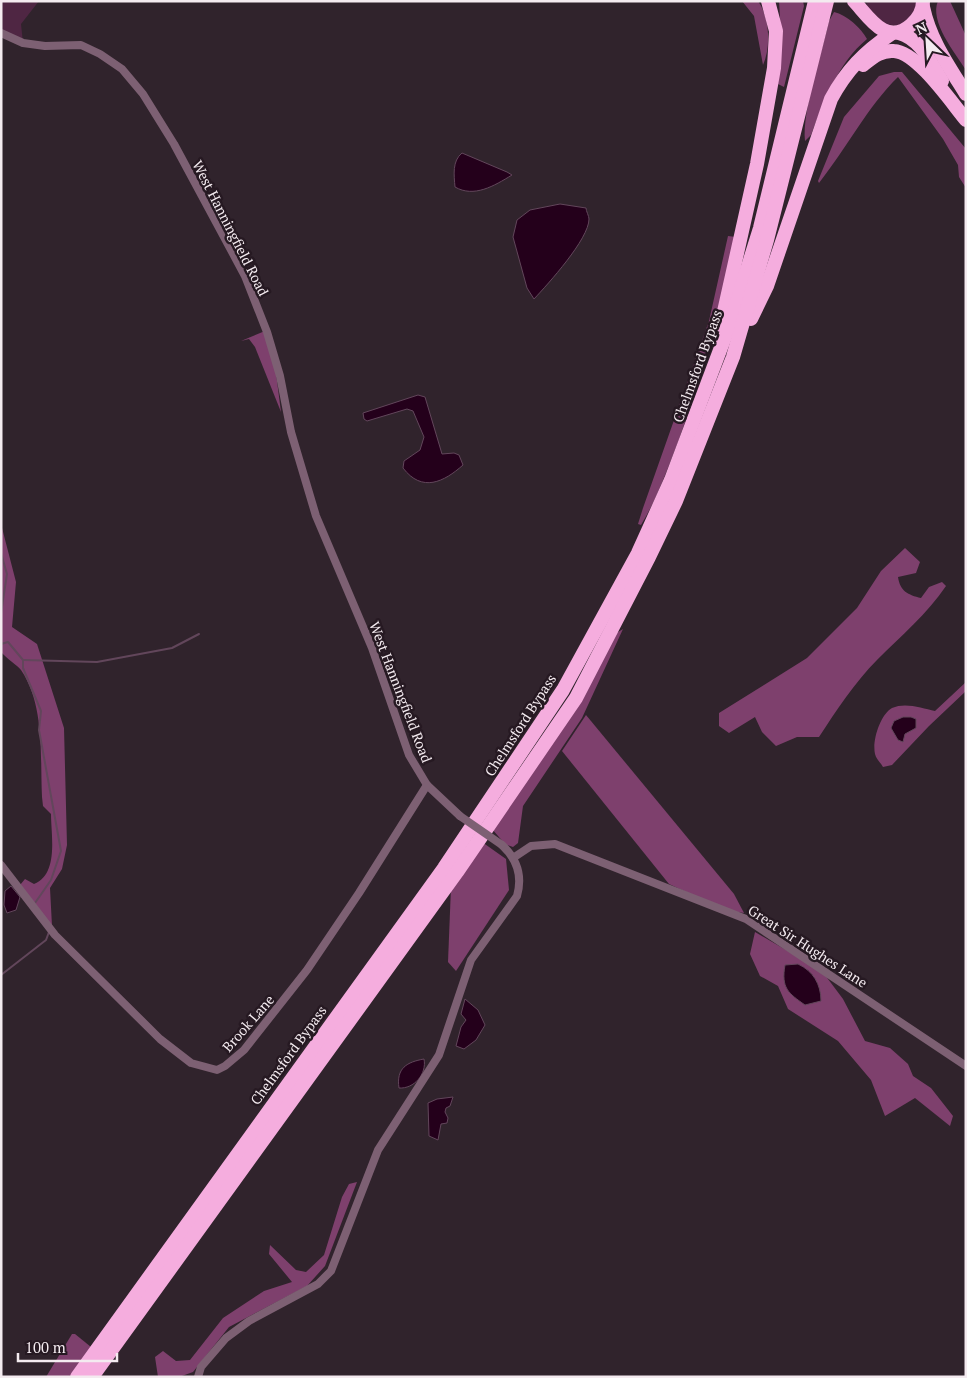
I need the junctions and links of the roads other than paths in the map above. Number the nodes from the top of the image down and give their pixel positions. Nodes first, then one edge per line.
1 (768, 1) edge
2 (815, 1) edge
3 (827, 1) edge
4 (854, 1) edge
5 (923, 4) edge
6 (1, 32) edge
7 (895, 33) junction
8 (966, 94) edge
9 (966, 120) edge
10 (817, 144) junction
11 (732, 357) junction
12 (712, 372) junction
13 (427, 785) junction
14 (513, 858) junction
15 (1, 865) edge
16 (966, 1066) edge
17 (77, 1377) edge
18 (92, 1377) edge
19 (198, 1377) edge

1 - 12 highway
2 - 12 highway, Chelmsford Bypass
3 - 11 highway, Chelmsford Bypass
4 - 7 highway
5 - 7 highway
5 - 8 highway
6 - 13 street, West Hanningfield Road
7 - 9 highway
7 - 10 highway
9 - 10 highway
10 - 11 highway
11 - 18 highway, Chelmsford Bypass
12 - 17 highway, Chelmsford Bypass
13 - 14 street, West Hanningfield Road, bridge
13 - 15 street, Brook Lane
14 - 16 street, Great Sir Hughes Lane
14 - 19 street, West Hanningfield Road

